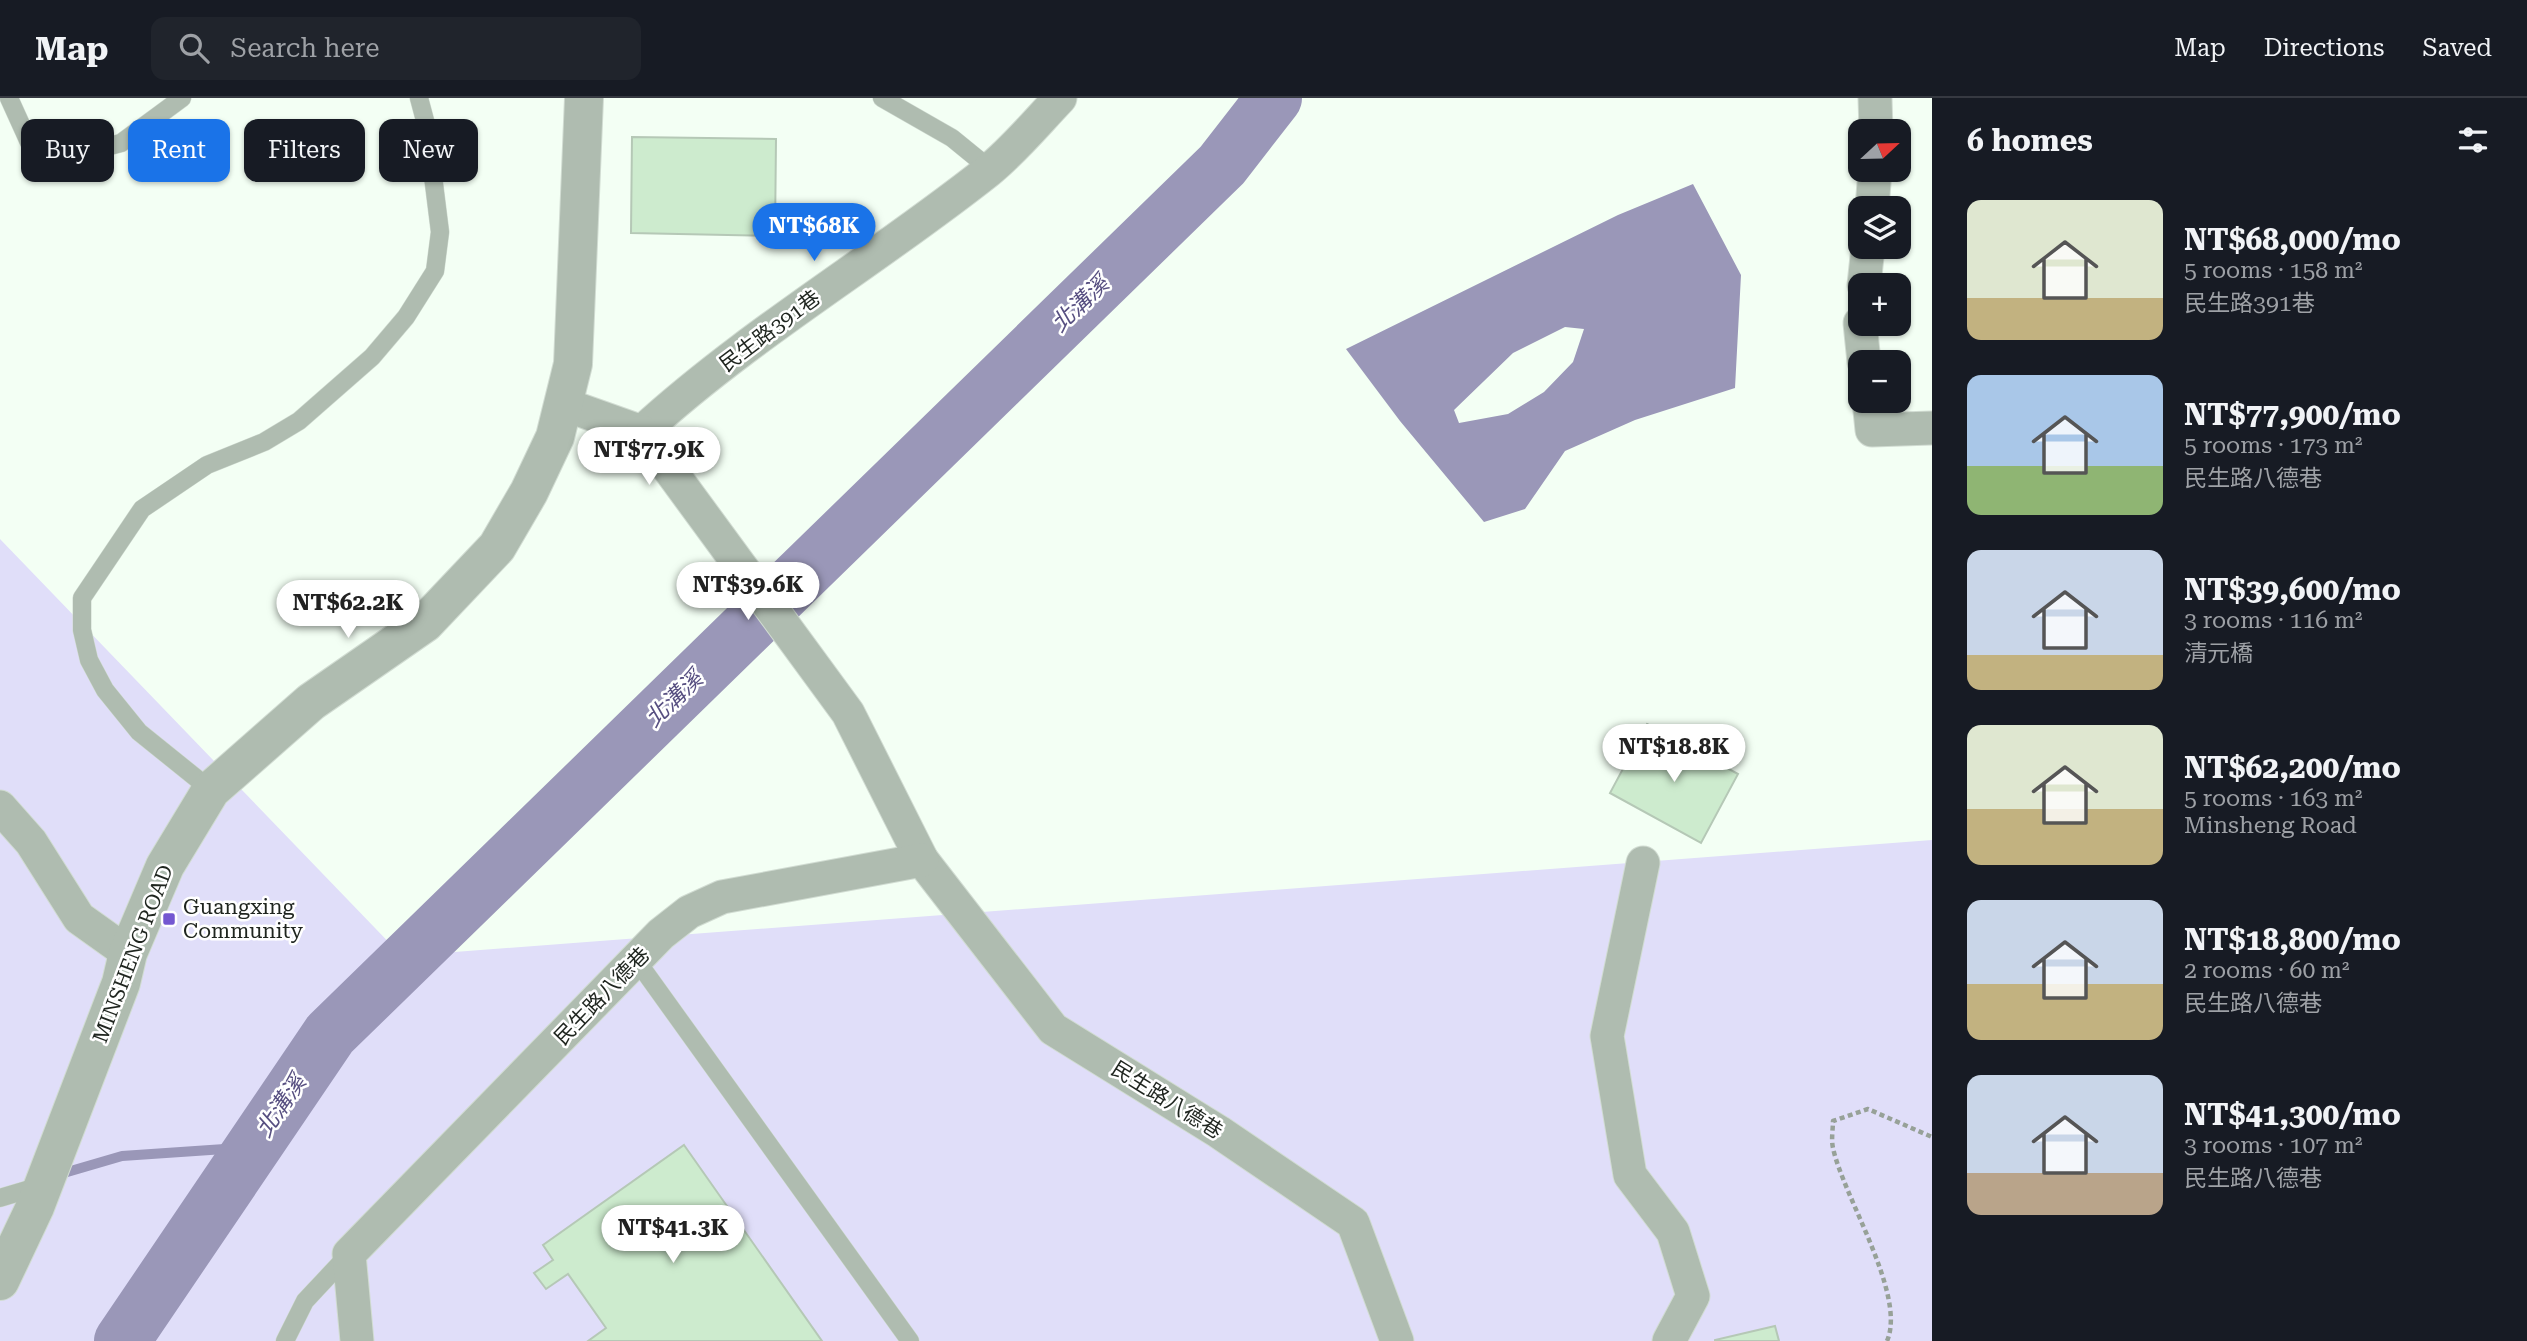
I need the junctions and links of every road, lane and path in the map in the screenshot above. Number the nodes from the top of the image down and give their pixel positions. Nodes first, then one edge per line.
1 (9, 98) edge
2 (182, 98) edge
3 (419, 98) edge
4 (584, 98) edge
5 (882, 98) edge
6 (1060, 98) edge
7 (1875, 98) edge
8 (1876, 119) edge
9 (990, 169) junction
10 (563, 404) junction
11 (1870, 413) edge
12 (1932, 428) edge
13 (642, 432) junction
14 (211, 790) junction
15 (0, 807) edge
16 (922, 860) junction
17 (1643, 863) dead end
18 (128, 953) junction
19 (637, 961) junction
20 (1932, 1137) edge
21 (48, 1175) junction
22 (0, 1198) edge
23 (349, 1254) junction
24 (0, 1281) edge
25 (285, 1341) edge
26 (357, 1341) edge
27 (910, 1341) edge
28 (1397, 1341) edge
29 (1668, 1341) edge
30 (1887, 1341) edge

1 - 2 lane
3 - 14 lane
4 - 10 street, MINSHENG ROAD
5 - 9 lane
6 - 9 street, 民生路391巷
7 - 8 street
9 - 13 street, 民生路391巷
10 - 13 street
10 - 14 street, MINSHENG ROAD
11 - 12 street
13 - 16 street, 民生路八德巷
14 - 18 street, MINSHENG ROAD
15 - 18 street
16 - 19 street, 民生路八德巷
16 - 28 street, 民生路八德巷
17 - 29 street
18 - 21 street, MINSHENG ROAD
19 - 23 street, 民生路八德巷
19 - 27 lane
20 - 30 path
21 - 22 lane
21 - 24 street, MINSHENG ROAD
23 - 25 lane, 民生路八德巷
23 - 26 street

